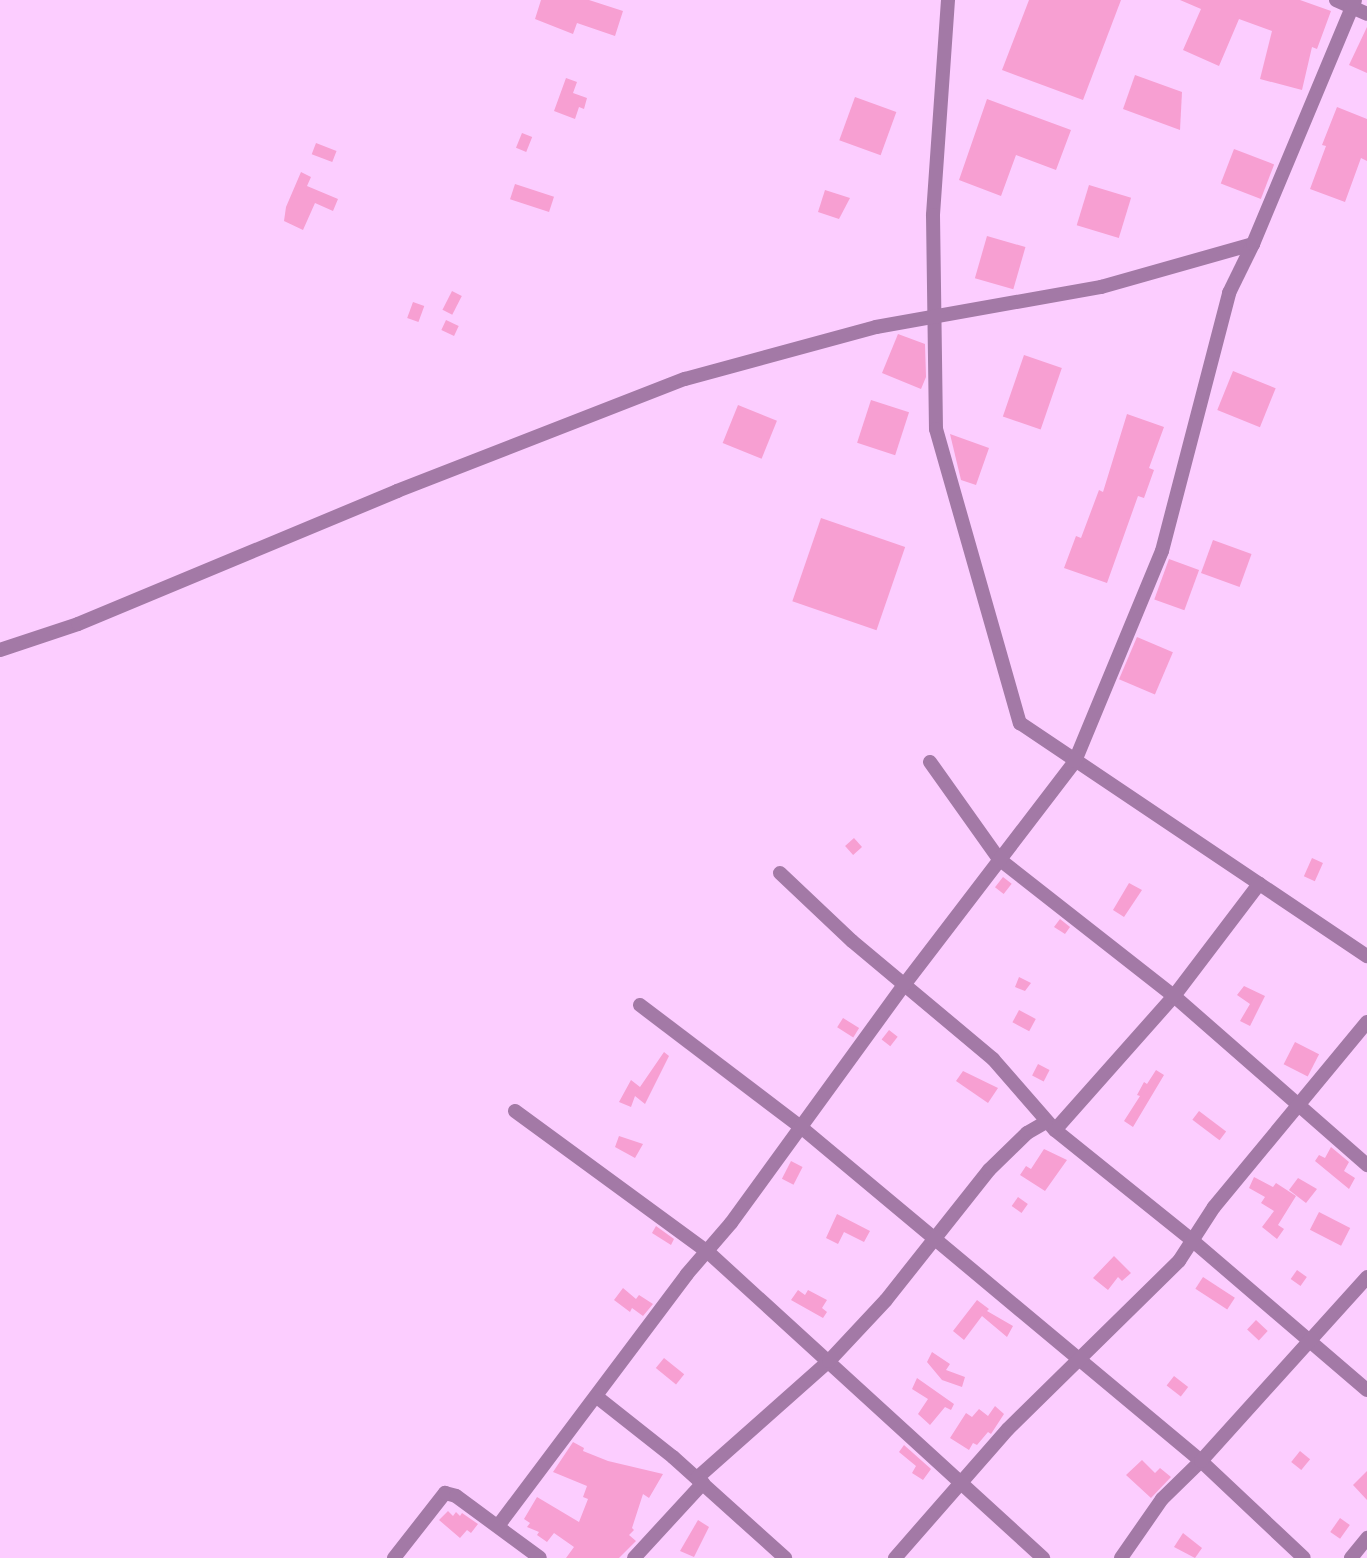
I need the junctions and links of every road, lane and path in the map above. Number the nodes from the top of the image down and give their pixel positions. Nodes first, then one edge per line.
1 (948, 0) edge
2 (1336, 0) edge
3 (1353, 5) edge
4 (1367, 14) edge
5 (1253, 244) junction
6 (935, 317) junction
7 (0, 650) edge
8 (1075, 761) junction
9 (930, 762) dead end
10 (999, 859) junction
11 (780, 873) dead end
12 (1259, 884) junction
13 (1367, 956) edge
14 (904, 985) junction
15 (1174, 996) junction
16 (640, 1005) dead end
17 (1367, 1022) edge
18 (1297, 1107) junction
19 (515, 1111) dead end
20 (1050, 1126) junction
21 (802, 1128) junction
22 (1367, 1165) edge
23 (934, 1239) junction
24 (1193, 1241) junction
25 (708, 1252) junction
26 (1367, 1277) edge
27 (1311, 1341) junction
28 (1076, 1359) junction
29 (829, 1361) junction
30 (1367, 1390) edge
31 (597, 1397) junction
32 (1201, 1461) junction
33 (700, 1481) junction
34 (959, 1483) junction
35 (498, 1526) junction
36 (1367, 1538) edge
37 (394, 1558) edge
38 (540, 1558) edge
39 (634, 1558) edge
40 (785, 1558) edge
41 (895, 1558) edge
42 (1043, 1558) edge
43 (1121, 1558) edge
44 (1304, 1558) edge
45 (1351, 1558) edge

1 - 6 street
2 - 3 street
3 - 4 street
3 - 5 street
5 - 6 street
5 - 8 street
6 - 7 street
6 - 8 street
8 - 10 street
8 - 12 street
9 - 10 street
10 - 14 street
10 - 15 street
11 - 14 street
12 - 13 street
12 - 15 street
14 - 20 street
14 - 21 street
15 - 18 street
15 - 20 street
16 - 21 street
17 - 18 street
18 - 22 street
18 - 24 street
19 - 25 street
20 - 23 street
20 - 24 street
21 - 23 street
21 - 25 street
23 - 28 street
23 - 29 street
24 - 27 street
24 - 28 street
25 - 29 street
25 - 31 street
26 - 27 street
27 - 30 street
27 - 32 street
28 - 32 street
28 - 34 street
29 - 33 street
29 - 34 street
31 - 33 street
31 - 35 street
32 - 43 street
32 - 44 street
33 - 39 street
33 - 40 street
34 - 41 street
34 - 42 street
35 - 37 street
35 - 38 street
36 - 45 street

